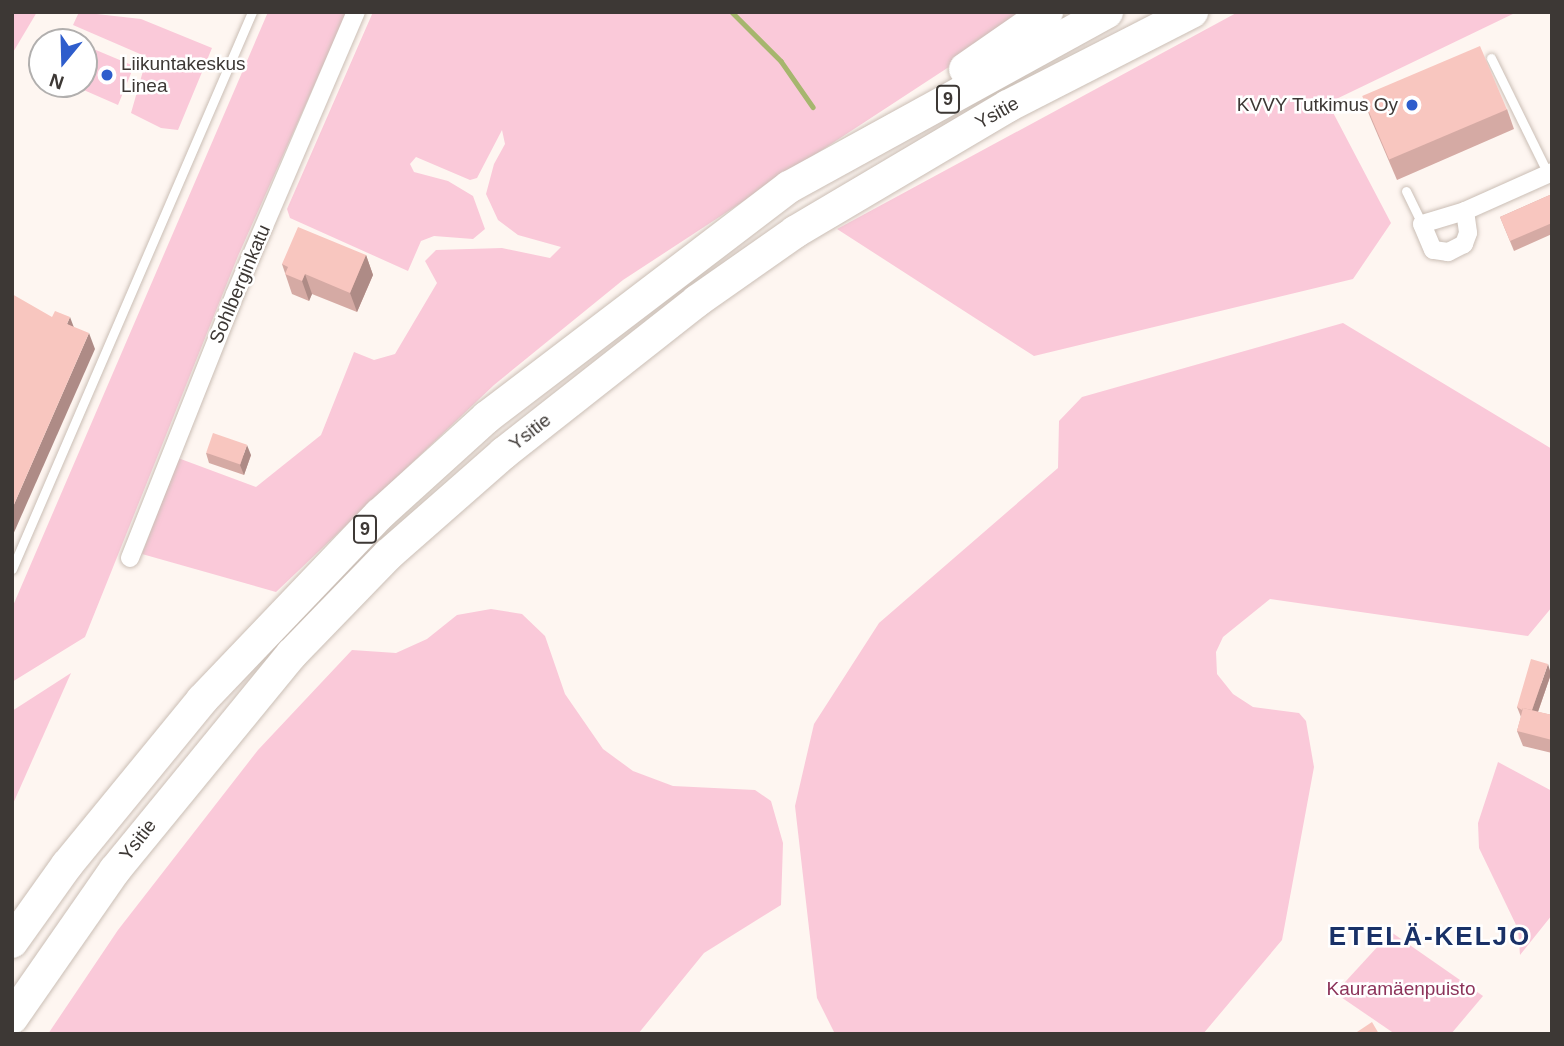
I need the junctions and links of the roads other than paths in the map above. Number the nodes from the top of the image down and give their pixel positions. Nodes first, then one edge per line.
1 (252, 12) edge
2 (356, 12) edge
3 (1047, 12) edge
4 (1107, 12) edge
5 (1192, 12) edge
6 (1491, 58) dead end
7 (1550, 173) edge
8 (789, 187) junction
9 (1406, 191) dead end
10 (1465, 211) junction
11 (1422, 224) junction
12 (130, 558) dead end
13 (12, 569) edge
14 (12, 942) edge
15 (12, 1018) edge

1 - 13 lane
2 - 12 street, Sohlberginkatu
3 - 8 highway
4 - 8 highway, Ysitie / 9
5 - 15 highway, Ysitie / 9
6 - 7 lane
7 - 10 street
8 - 14 highway, Ysitie / 9
9 - 11 lane
10 - 11 street
10 - 11 street

